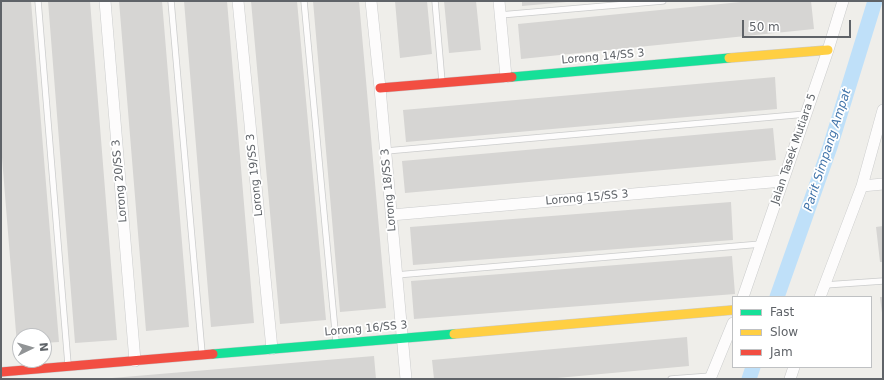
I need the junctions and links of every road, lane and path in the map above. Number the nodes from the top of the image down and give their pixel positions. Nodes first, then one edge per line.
1 (38, 1) edge
2 (106, 1) edge
3 (171, 1) edge
4 (238, 1) edge
5 (304, 1) edge
6 (372, 1) edge
7 (435, 1) edge
8 (498, 1) edge
9 (663, 1) edge
10 (843, 1) edge
11 (500, 16) junction
12 (828, 50) junction
13 (506, 77) junction
14 (442, 82) junction
15 (380, 88) junction
16 (883, 110) edge
17 (806, 114) junction
18 (881, 124) edge
19 (386, 151) junction
20 (783, 181) junction
21 (883, 184) edge
22 (862, 186) junction
23 (391, 215) junction
24 (761, 244) junction
25 (396, 275) junction
26 (883, 281) edge
27 (825, 285) junction
28 (743, 296) edge
29 (820, 296) edge
30 (732, 310) edge
31 (732, 325) edge
32 (402, 338) junction
33 (336, 344) junction
34 (272, 349) junction
35 (202, 355) junction
36 (136, 361) junction
37 (68, 366) junction
38 (794, 368) edge
39 (1, 372) edge
40 (711, 377) edge
41 (406, 379) edge
42 (671, 379) edge
43 (790, 379) edge

1 - 37 lane
2 - 36 street, Lorong 20/SS 3
3 - 35 lane
4 - 34 street, Lorong 19/SS 3
5 - 33 lane
6 - 15 street, Lorong 18/SS 3
7 - 14 lane
8 - 11 street
9 - 11 lane
10 - 12 street, Jalan Tasek Mutiara 5
11 - 13 street
12 - 13 street, Lorong 14/SS 3
12 - 17 street, Jalan Tasek Mutiara 5
13 - 14 street, Lorong 14/SS 3
14 - 15 street, Lorong 14/SS 3
15 - 19 street, Lorong 18/SS 3
16 - 18 street
17 - 19 lane
17 - 20 street, Jalan Tasek Mutiara 5
18 - 22 street
19 - 23 street, Lorong 18/SS 3
20 - 23 street, Lorong 15/SS 3
20 - 24 street, Jalan Tasek Mutiara 5
21 - 22 street
22 - 27 street
23 - 25 street, Lorong 18/SS 3
24 - 25 lane
24 - 28 street, Jalan Tasek Mutiara 5
25 - 32 street, Lorong 18/SS 3
26 - 27 lane
27 - 29 street
30 - 32 street, Lorong 16/SS 3
31 - 40 street
32 - 33 street, Lorong 16/SS 3
32 - 41 street, Lorong 18/SS 3
33 - 34 street, Lorong 16/SS 3
34 - 35 street, Lorong 16/SS 3
35 - 36 street, Lorong 16/SS 3
36 - 37 street, Lorong 16/SS 3
37 - 39 street, Lorong 16/SS 3
38 - 43 street
40 - 42 lane

